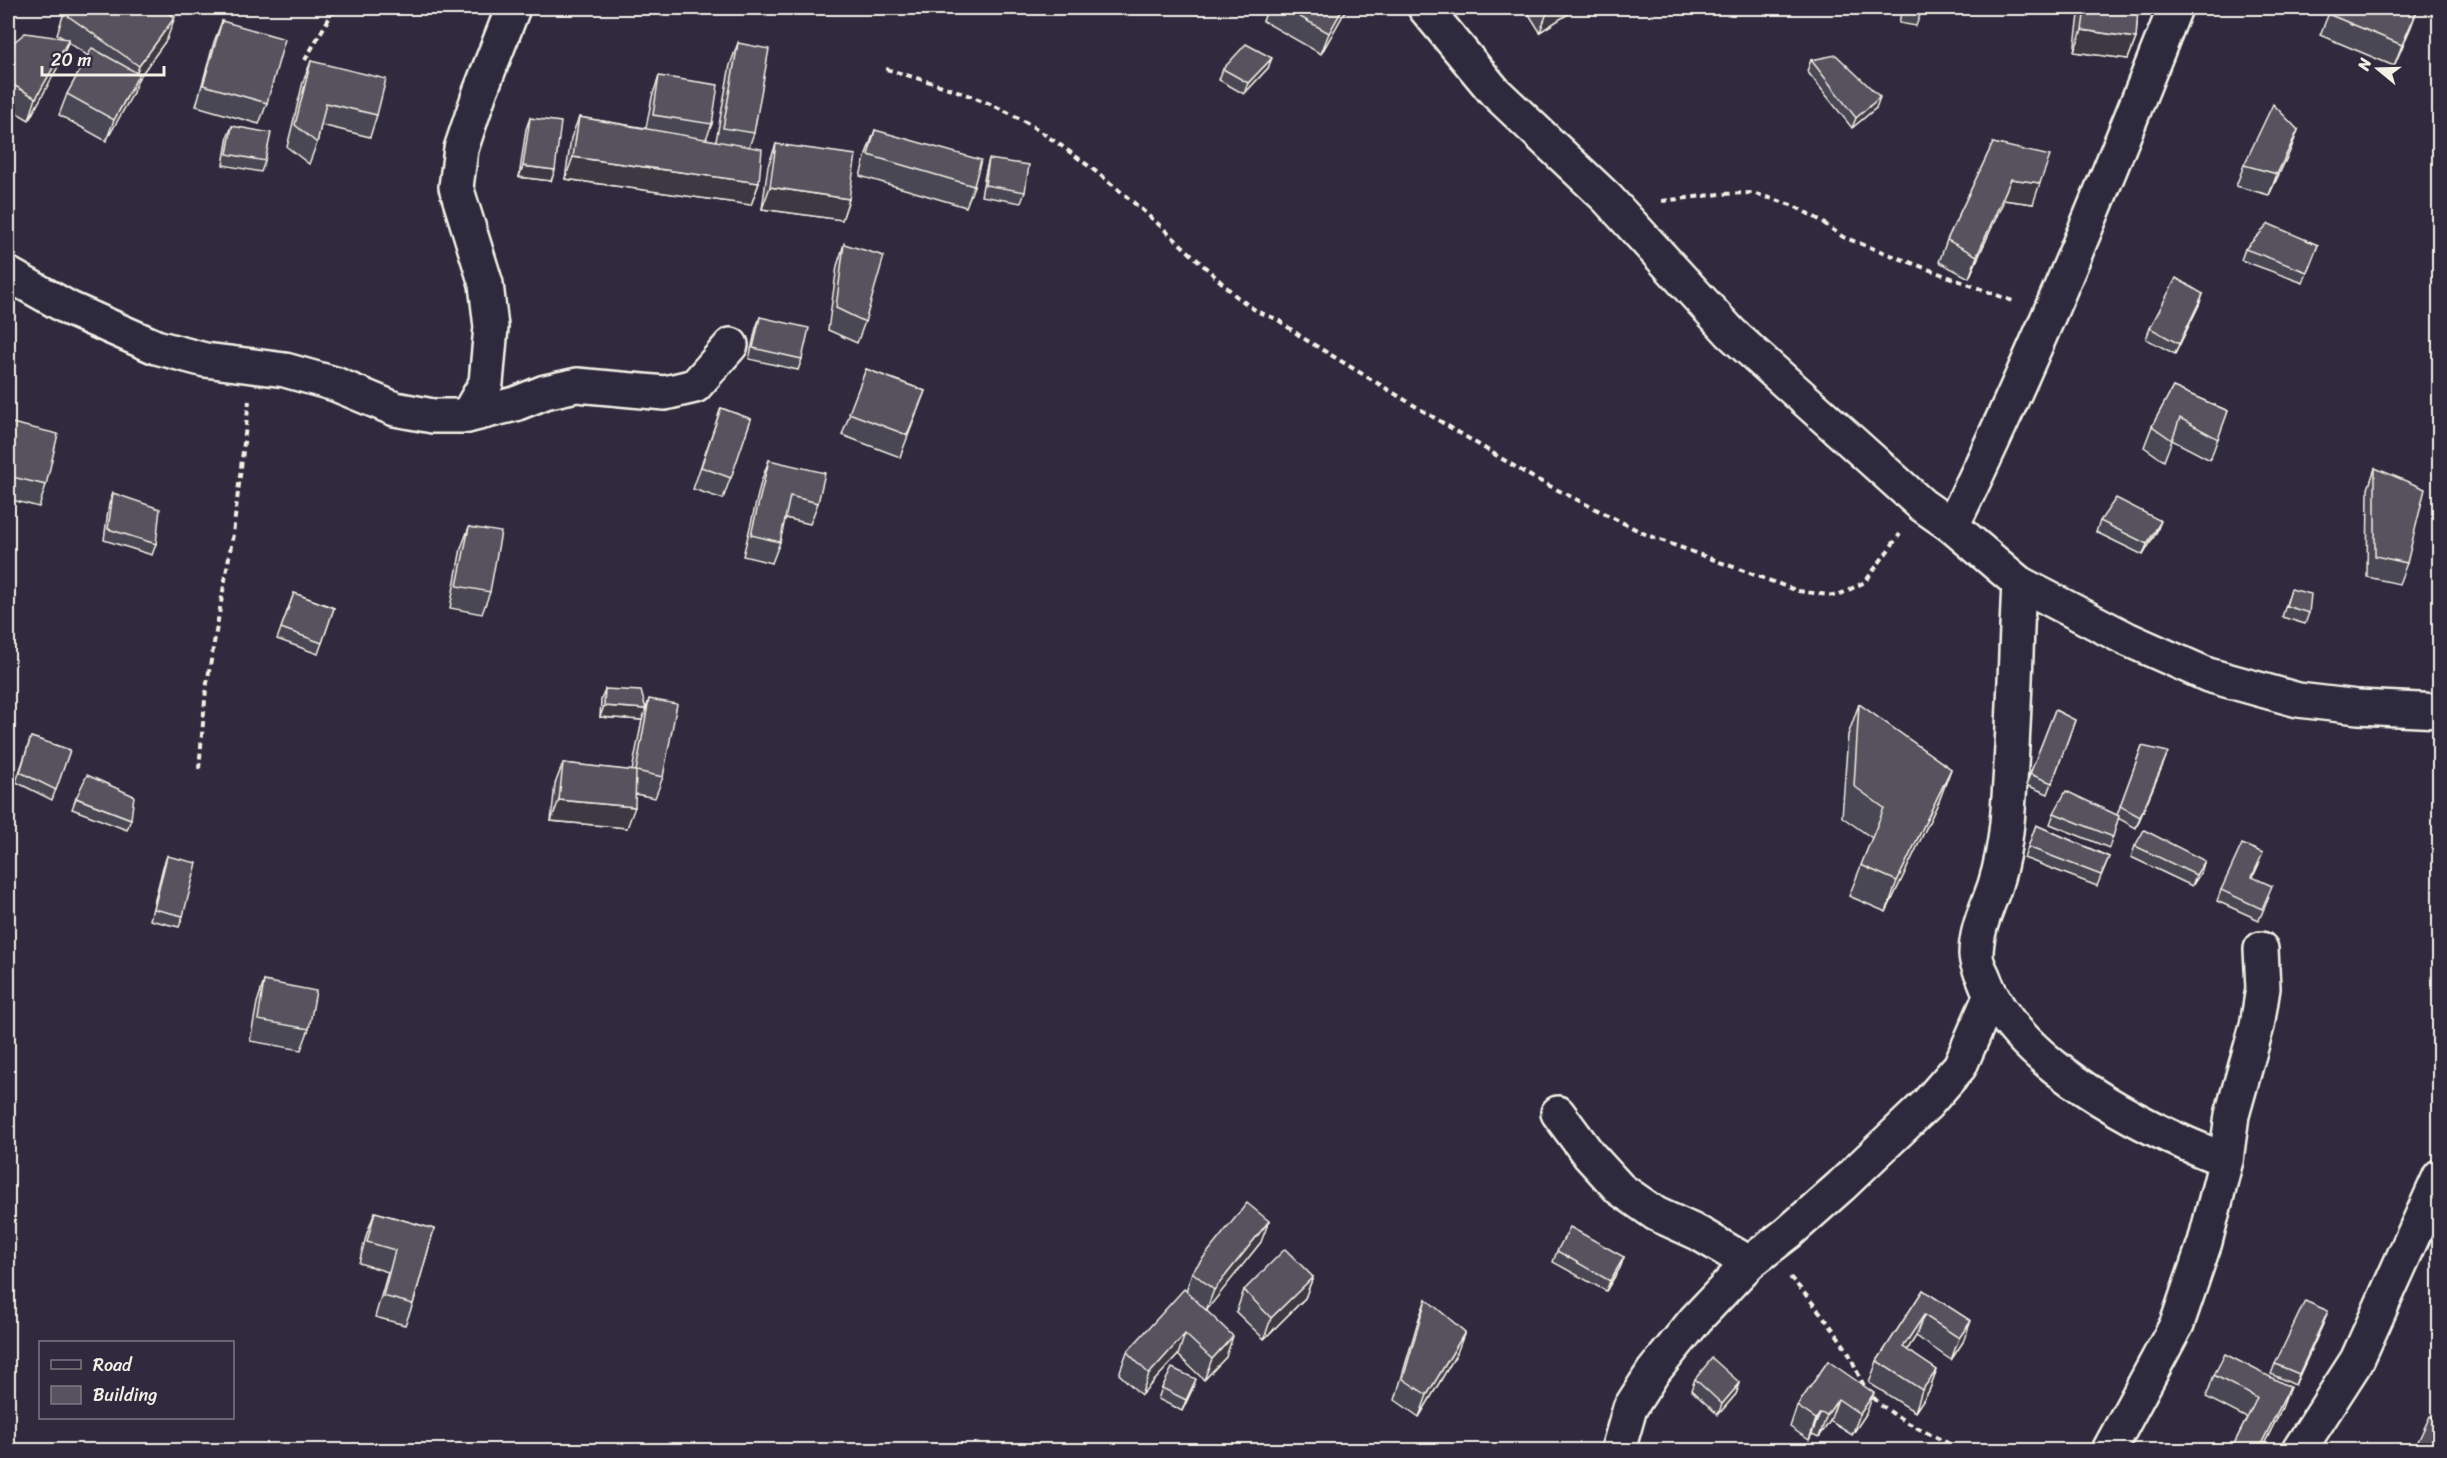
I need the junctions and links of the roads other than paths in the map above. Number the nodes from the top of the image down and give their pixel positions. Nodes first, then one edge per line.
1 (513, 8) edge
2 (1425, 8) edge
3 (2175, 8) edge
4 (8, 274) edge
5 (731, 345) dead end
6 (467, 416) junction
7 (1952, 526) junction
8 (2019, 583) junction
9 (2439, 711) edge
10 (2260, 949) dead end
11 (1990, 997) junction
12 (1558, 1113) dead end
13 (2226, 1160) junction
14 (2439, 1176) edge
15 (1749, 1263) junction
16 (1618, 1450) edge
17 (2109, 1450) edge
18 (2299, 1450) edge

1 - 6 street
2 - 7 street
3 - 7 street
4 - 6 street
5 - 6 street
7 - 8 street
8 - 9 street
8 - 11 street
10 - 13 street
11 - 13 street
11 - 15 street
12 - 15 street
13 - 17 street
14 - 18 street
15 - 16 street

